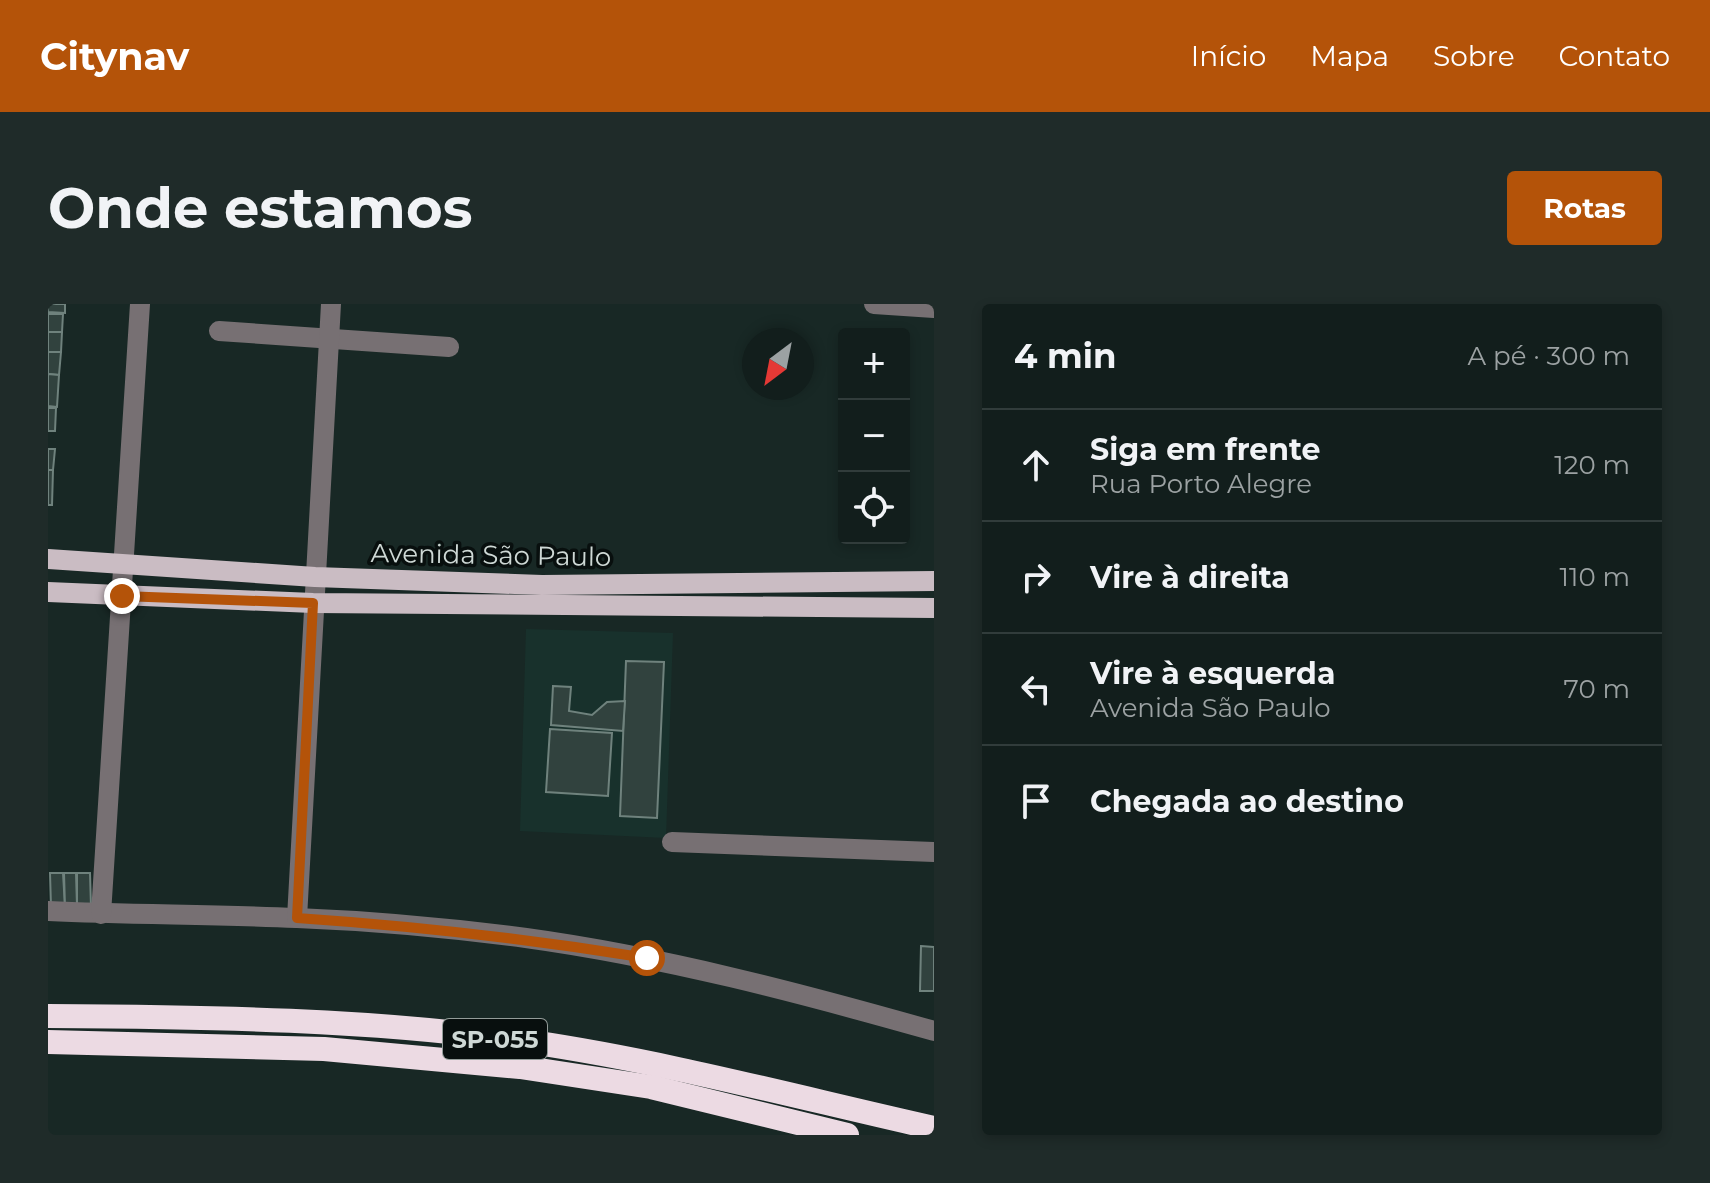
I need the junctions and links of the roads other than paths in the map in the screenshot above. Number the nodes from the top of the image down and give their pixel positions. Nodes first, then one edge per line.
1 (140, 304) edge
2 (331, 304) edge
3 (874, 304) edge
4 (934, 308) edge
5 (219, 331) dead end
6 (329, 339) junction
7 (449, 347) dead end
8 (48, 559) edge
9 (125, 564) junction
10 (315, 577) junction
11 (934, 581) edge
12 (48, 592) edge
13 (122, 596) junction
14 (313, 603) junction
15 (934, 608) edge
16 (672, 842) dead end
17 (934, 852) edge
18 (48, 911) edge
19 (101, 914) junction
20 (297, 918) junction
21 (48, 1016) edge
22 (934, 1031) edge
23 (48, 1042) edge
24 (934, 1128) edge
25 (847, 1135) edge

1 - 9 street
2 - 6 street
3 - 4 street
5 - 6 street
6 - 7 street
6 - 10 street
8 - 9 main road, Avenida São Paulo
9 - 10 main road, Avenida São Paulo
9 - 13 street
10 - 11 main road, Avenida São Paulo
10 - 14 street
12 - 13 main road, Avenida São Paulo
13 - 14 main road, Avenida São Paulo
13 - 19 street
14 - 15 main road, Avenida São Paulo
14 - 20 street
16 - 17 street
18 - 19 street
19 - 20 street
20 - 22 street
21 - 24 highway, SP-055
23 - 25 highway, SP-055

